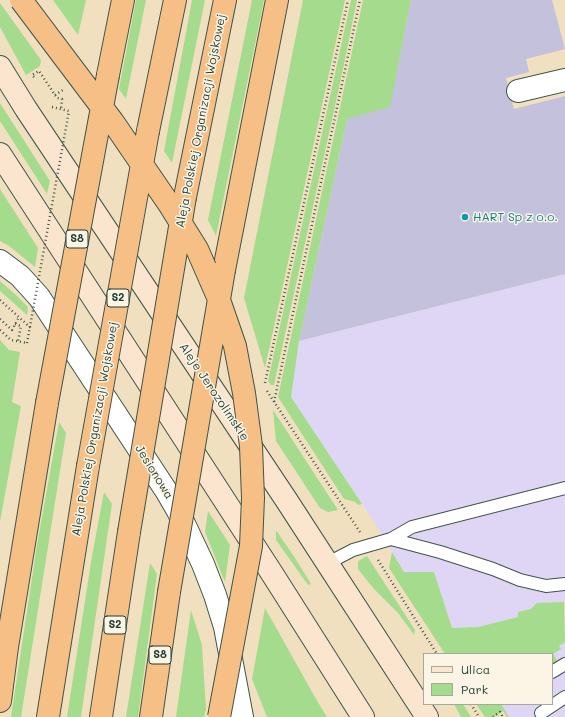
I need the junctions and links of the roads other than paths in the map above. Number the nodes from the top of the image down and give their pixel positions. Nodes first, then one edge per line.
1 (21, 0) edge
2 (122, 0) edge
3 (175, 0) edge
4 (225, 0) edge
5 (277, 0) edge
6 (0, 67) edge
7 (565, 80) edge
8 (518, 91) dead end
9 (0, 154) edge
10 (0, 261) edge
11 (565, 488) edge
12 (391, 539) junction
13 (328, 563) junction
14 (565, 584) edge
15 (565, 664) edge
16 (553, 671) edge
17 (565, 698) edge
18 (0, 701) edge
19 (553, 704) edge
20 (552, 705) edge
21 (540, 711) edge
22 (48, 717) edge
23 (101, 717) edge
24 (151, 717) edge
25 (219, 717) edge
26 (242, 717) edge
27 (363, 717) edge
28 (427, 717) edge

1 - 25 highway, bridge
2 - 18 highway, S8, bridge
3 - 22 highway, Aleja Polskiej Organizacji Wojskowej / S2, bridge
4 - 23 highway, Aleja Polskiej Organizacji Wojskowej / S2, bridge
5 - 24 highway, S8, bridge
6 - 13 main road, Aleje Jerozolimskie
7 - 8 street
9 - 27 main road
10 - 26 street, Jesionowa
11 - 12 lane
12 - 13 lane
12 - 14 lane
13 - 28 main road, Aleje Jerozolimskie
15 - 16 lane
17 - 19 lane
20 - 21 lane

